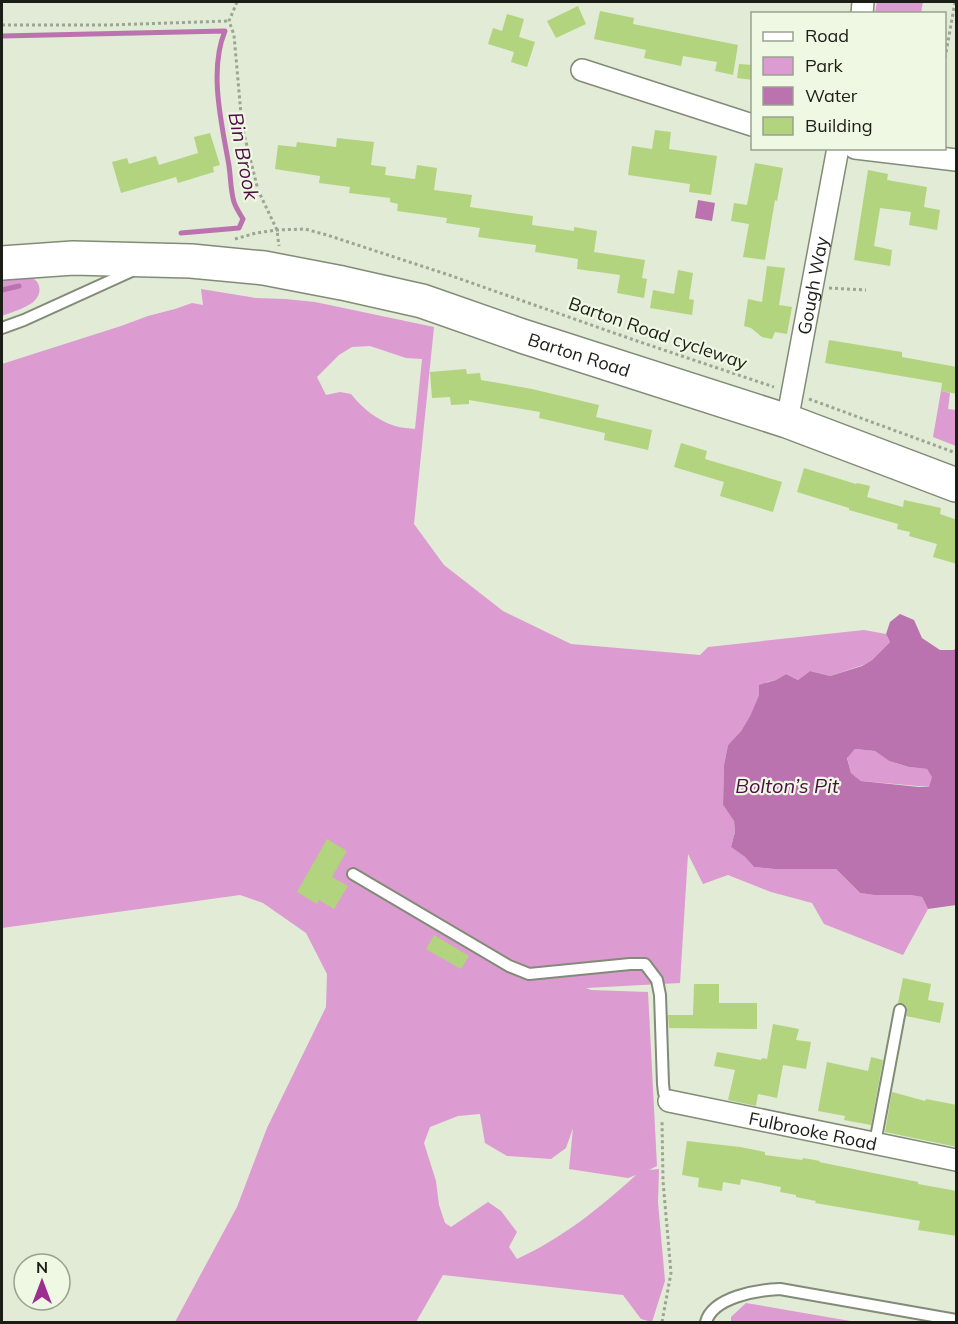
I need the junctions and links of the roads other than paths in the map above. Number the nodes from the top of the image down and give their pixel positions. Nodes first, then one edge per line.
1 (582, 70) dead end
2 (751, 124) edge
3 (838, 150) edge
4 (872, 150) edge
5 (957, 160) edge
6 (156, 260) junction
7 (2, 263) edge
8 (2, 328) edge
9 (790, 407) junction
10 (957, 484) edge
11 (353, 874) dead end
12 (900, 1010) dead end
13 (669, 1101) joint
14 (875, 1143) junction
15 (957, 1160) edge
16 (957, 1320) edge
17 (706, 1323) edge

1 - 2 street
3 - 9 street, Gough Way
4 - 5 street
6 - 7 main road, Barton Road
6 - 8 lane
6 - 9 main road, Barton Road
9 - 10 main road, Barton Road
11 - 13 lane
12 - 14 lane
13 - 14 street, Fulbrooke Road
14 - 15 street, Fulbrooke Road
16 - 17 lane

